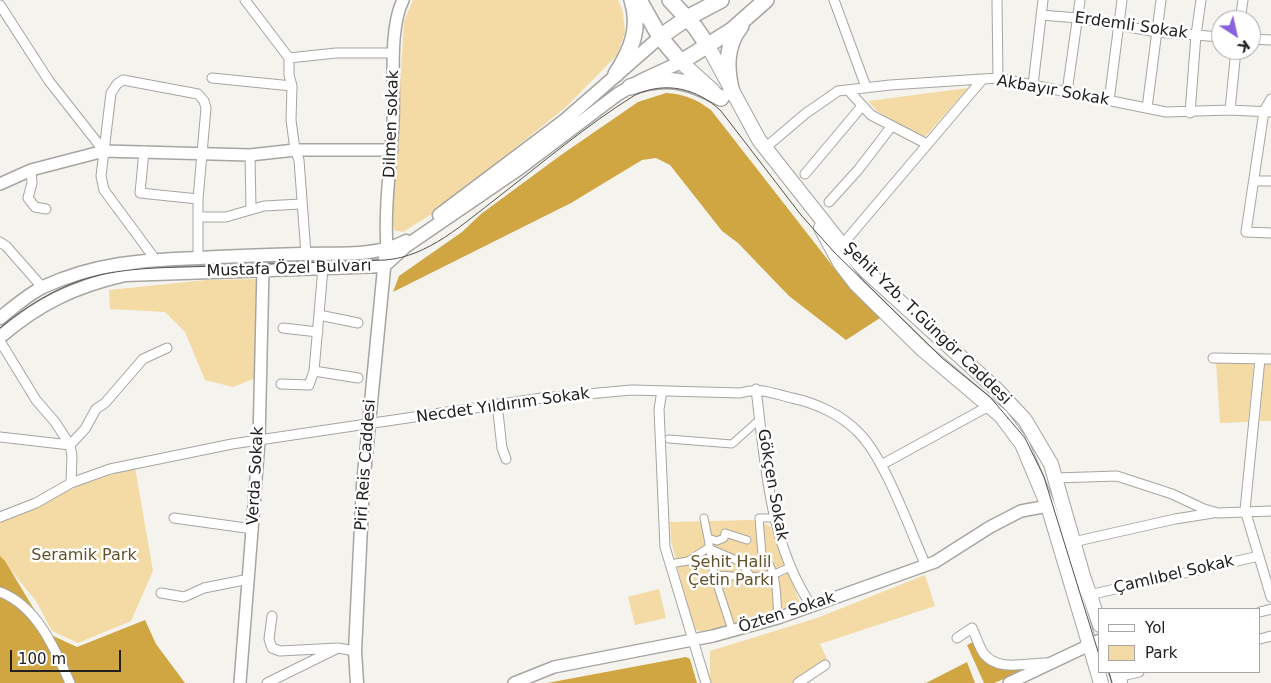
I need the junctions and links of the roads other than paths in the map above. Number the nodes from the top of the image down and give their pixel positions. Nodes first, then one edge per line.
1 (245, 0) edge
2 (632, 0) edge
3 (639, 0) edge
4 (670, 0) edge
5 (721, 0) edge
6 (766, 0) edge
7 (834, 0) edge
8 (997, 0) edge
9 (1043, 0) edge
10 (1080, 0) edge
11 (1122, 0) edge
12 (1161, 0) edge
13 (1201, 0) edge
14 (0, 4) edge
15 (399, 4) edge
16 (1041, 15) junction
17 (748, 17) junction
18 (687, 18) junction
19 (1078, 18) junction
20 (1119, 24) junction
21 (1157, 32) junction
22 (1196, 35) junction
23 (660, 36) junction
24 (1211, 36) edge
25 (708, 46) junction
26 (394, 53) junction
27 (289, 58) junction
28 (1235, 60) edge
29 (681, 62) junction
30 (616, 74) junction
31 (212, 78) dead end
32 (998, 78) junction
33 (982, 80) junction
34 (1033, 85) junction
35 (292, 86) junction
36 (630, 87) junction
37 (866, 88) junction
38 (849, 91) junction
39 (1068, 92) junction
40 (727, 95) junction
41 (1271, 98) edge
42 (1109, 101) junction
43 (862, 106) junction
44 (1147, 108) junction
45 (1230, 110) junction
46 (1267, 112) edge
47 (1190, 113) junction
48 (891, 127) junction
49 (762, 144) junction
50 (927, 144) junction
51 (295, 150) junction
52 (392, 150) junction
53 (104, 151) junction
54 (144, 151) junction
55 (201, 154) junction
56 (250, 155) junction
57 (31, 170) junction
58 (805, 174) dead end
59 (1254, 181) junction
60 (1271, 181) edge
61 (0, 184) edge
62 (804, 196) junction
63 (198, 199) junction
64 (829, 202) dead end
65 (301, 204) junction
66 (46, 209) dead end
67 (251, 209) junction
68 (198, 217) junction
69 (1271, 233) edge
70 (0, 242) edge
71 (842, 245) junction
72 (387, 249) junction
73 (306, 254) junction
74 (198, 258) junction
75 (155, 259) junction
76 (384, 266) junction
77 (323, 268) junction
78 (263, 269) junction
79 (43, 288) junction
80 (319, 315) junction
81 (0, 318) edge
82 (358, 323) dead end
83 (282, 328) dead end
84 (318, 332) junction
85 (0, 337) edge
86 (0, 341) edge
87 (167, 348) dead end
88 (1213, 358) dead end
89 (1260, 358) junction
90 (1271, 359) edge
91 (314, 371) junction
92 (358, 378) dead end
93 (281, 384) dead end
94 (756, 389) junction
95 (662, 391) junction
96 (497, 404) junction
97 (989, 406) junction
98 (760, 419) junction
99 (370, 424) junction
100 (0, 437) edge
101 (669, 439) dead end
102 (259, 441) junction
103 (70, 445) junction
104 (506, 459) dead end
105 (881, 465) junction
106 (1055, 478) junction
107 (71, 482) junction
108 (1048, 506) junction
109 (1245, 510) junction
110 (1271, 510) edge
111 (1218, 513) junction
112 (0, 517) edge
113 (174, 518) dead end
114 (704, 518) dead end
115 (775, 518) junction
116 (253, 529) junction
117 (708, 538) junction
118 (747, 540) dead end
119 (1073, 542) junction
120 (708, 548) junction
121 (1258, 556) junction
122 (670, 564) junction
123 (926, 566) junction
124 (790, 567) junction
125 (775, 574) junction
126 (714, 575) junction
127 (751, 576) junction
128 (249, 579) junction
129 (0, 592) edge
130 (160, 593) dead end
131 (1089, 596) junction
132 (1271, 597) edge
133 (811, 605) junction
134 (272, 616) dead end
135 (778, 618) junction
136 (1098, 620) edge
137 (732, 630) junction
138 (957, 638) dead end
139 (694, 639) junction
140 (1095, 643) edge
141 (338, 648) junction
142 (355, 651) junction
143 (1052, 663) junction
144 (1098, 663) edge
145 (825, 665) dead end
146 (1135, 673) edge
147 (1118, 677) edge
148 (70, 683) edge
149 (240, 683) edge
150 (267, 683) edge
151 (357, 683) edge
152 (514, 683) edge
153 (706, 683) edge
154 (798, 683) edge
155 (1009, 683) edge

1 - 27 street
2 - 30 highway
3 - 23 highway
4 - 18 highway
5 - 18 highway
6 - 17 highway
7 - 37 street
8 - 32 street
9 - 16 street
10 - 19 street
11 - 20 street
12 - 21 street
13 - 22 street
14 - 53 street
15 - 26 street, Dilmen sokak
16 - 19 street, Erdemli Sokak
16 - 34 street
17 - 25 highway
17 - 40 highway
18 - 23 highway
18 - 25 highway
19 - 20 street, Erdemli Sokak
19 - 39 street
20 - 21 street, Erdemli Sokak
20 - 42 street
21 - 22 street, Erdemli Sokak
21 - 44 street
22 - 24 street, Erdemli Sokak
22 - 47 street
23 - 29 highway
23 - 30 main road, Mustafa Özel Bulvarı
25 - 29 highway
25 - 40 main road, Şehit Yzb. T.Güngör Caddesi
26 - 27 street
26 - 52 street, Dilmen sokak
27 - 35 street
28 - 45 street
29 - 36 main road, Mustafa Özel Bulvarı
29 - 40 main road
30 - 72 main road, Mustafa Özel Bulvarı
31 - 35 street
32 - 33 street, Akbayır Sokak
32 - 34 street, Akbayır Sokak
33 - 37 street, Akbayır Sokak
33 - 50 street
34 - 39 street, Akbayır Sokak
35 - 51 street
36 - 40 highway
36 - 76 main road, Mustafa Özel Bulvarı
37 - 38 street, Akbayır Sokak
38 - 43 street
38 - 49 street, Akbayır Sokak
39 - 42 street, Akbayır Sokak
40 - 49 main road, Şehit Yzb. T.Güngör Caddesi
41 - 46 street
42 - 44 street, Akbayır Sokak
43 - 48 street
43 - 58 street
44 - 47 street, Akbayır Sokak
45 - 46 street, Akbayır Sokak
45 - 47 street, Akbayır Sokak
46 - 59 street
48 - 50 street
48 - 64 street
49 - 62 main road, Şehit Yzb. T.Güngör Caddesi
50 - 71 street
51 - 52 street
51 - 56 street
51 - 65 street
52 - 72 street, Dilmen sokak
53 - 54 street
53 - 55 street
53 - 57 street
53 - 75 street
54 - 55 street
54 - 63 street
55 - 56 street
55 - 63 street
56 - 67 street
57 - 61 street
57 - 66 street
59 - 60 street
59 - 69 street
62 - 71 main road, Şehit Yzb. T.Güngör Caddesi
62 - 97 main road, Şehit Yzb. T.Güngör Caddesi
63 - 68 street
65 - 67 street
65 - 73 street
67 - 68 street
68 - 74 street
70 - 79 street
71 - 106 main road, Şehit Yzb. T.Güngör Caddesi
72 - 73 main road, Mustafa Özel Bulvarı
72 - 76 main road, Piri Reis Caddesi
73 - 74 main road, Mustafa Özel Bulvarı
74 - 75 main road, Mustafa Özel Bulvarı
75 - 79 main road, Mustafa Özel Bulvarı
76 - 77 main road, Mustafa Özel Bulvarı
76 - 99 main road, Piri Reis Caddesi
77 - 78 main road, Mustafa Özel Bulvarı
77 - 80 street
78 - 85 main road, Mustafa Özel Bulvarı
78 - 102 street, Verda Sokak
79 - 81 main road, Mustafa Özel Bulvarı
80 - 82 street
80 - 84 street
83 - 84 street
84 - 91 street
86 - 103 street
87 - 103 street
88 - 89 street
89 - 90 street
89 - 109 street
91 - 92 street
91 - 93 street
94 - 95 street, Necdet Yıldırım Sokak
94 - 98 street, Gökçen Sokak
94 - 105 street, Necdet Yıldırım Sokak
95 - 96 street, Necdet Yıldırım Sokak
95 - 122 street
96 - 99 street, Necdet Yıldırım Sokak
96 - 104 street
97 - 105 street
97 - 108 main road, Şehit Yzb. T.Güngör Caddesi
98 - 101 street
98 - 115 street, Gökçen Sokak
99 - 102 street, Necdet Yıldırım Sokak
99 - 142 main road, Piri Reis Caddesi
100 - 103 street
102 - 107 street, Necdet Yıldırım Sokak
102 - 116 street, Verda Sokak
103 - 107 street
105 - 123 street, Necdet Yıldırım Sokak
106 - 111 street
106 - 119 main road, Şehit Yzb. T.Güngör Caddesi
107 - 112 street, Necdet Yıldırım Sokak
108 - 123 street, Özten Sokak
108 - 140 main road, Şehit Yzb. T.Güngör Caddesi
109 - 110 street
109 - 111 street
109 - 121 street
111 - 119 street
113 - 116 street
114 - 117 street
115 - 124 street, Gökçen Sokak
115 - 125 street
116 - 128 street, Verda Sokak
117 - 118 street
117 - 120 street
119 - 131 main road, Şehit Yzb. T.Güngör Caddesi
120 - 122 street
120 - 126 street
120 - 127 street
121 - 131 street, Çamlıbel Sokak
121 - 132 street
122 - 139 street
123 - 133 street, Özten Sokak
124 - 125 street
124 - 133 street, Gökçen Sokak
125 - 127 street
125 - 135 street
126 - 127 street
126 - 137 street
128 - 130 street
128 - 149 street, Verda Sokak
129 - 148 street
131 - 136 main road, Şehit Yzb. T.Güngör Caddesi
133 - 135 street, Özten Sokak
134 - 141 street
135 - 137 street, Özten Sokak
137 - 139 street, Özten Sokak
138 - 143 street
139 - 152 street, Özten Sokak
139 - 153 street
140 - 143 street
140 - 144 main road, Şehit Yzb. T.Güngör Caddesi
141 - 142 street
141 - 150 street
142 - 151 main road, Piri Reis Caddesi
143 - 155 street
145 - 154 street
146 - 147 street

